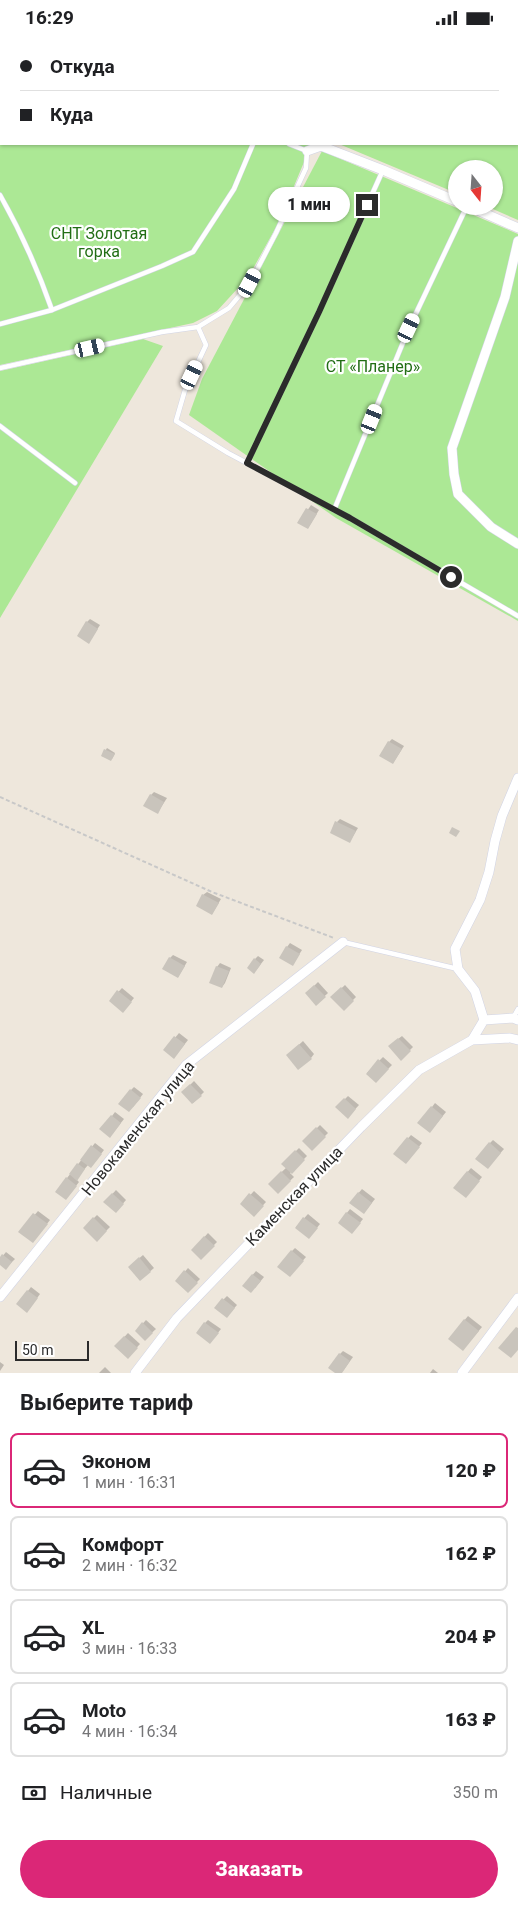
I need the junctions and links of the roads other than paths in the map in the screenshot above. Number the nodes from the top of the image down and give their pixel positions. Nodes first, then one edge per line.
1 (253, 145) edge
2 (292, 145) edge
3 (307, 151) junction
4 (383, 170) junction
5 (0, 195) edge
6 (448, 198) edge
7 (463, 215) edge
8 (488, 215) edge
9 (518, 228) edge
10 (518, 241) edge
11 (52, 310) junction
12 (0, 325) edge
13 (198, 327) junction
14 (0, 368) edge
15 (0, 426) edge
16 (247, 463) junction
17 (75, 483) dead end
18 (334, 510) junction
19 (518, 544) edge
20 (518, 615) edge
21 (518, 778) edge
22 (343, 941) joint
23 (458, 969) junction
24 (518, 1009) edge
25 (516, 1019) edge
26 (484, 1020) junction
27 (472, 1040) junction
28 (518, 1041) edge
29 (0, 1297) edge
30 (518, 1298) edge
31 (135, 1373) edge
32 (462, 1373) edge

1 - 11 lane
2 - 3 lane
3 - 4 street
3 - 13 lane
4 - 6 street
4 - 16 lane
5 - 11 lane
7 - 18 lane
8 - 9 street
10 - 19 street
11 - 12 lane
13 - 14 lane
13 - 16 lane
15 - 17 lane
16 - 18 lane
18 - 20 lane
21 - 23 street
22 - 23 lane
22 - 29 street, Новокаменская улица
23 - 26 street
24 - 25 lane
25 - 26 street
26 - 27 street
27 - 28 street
27 - 31 street, Каменская улица
30 - 32 street

